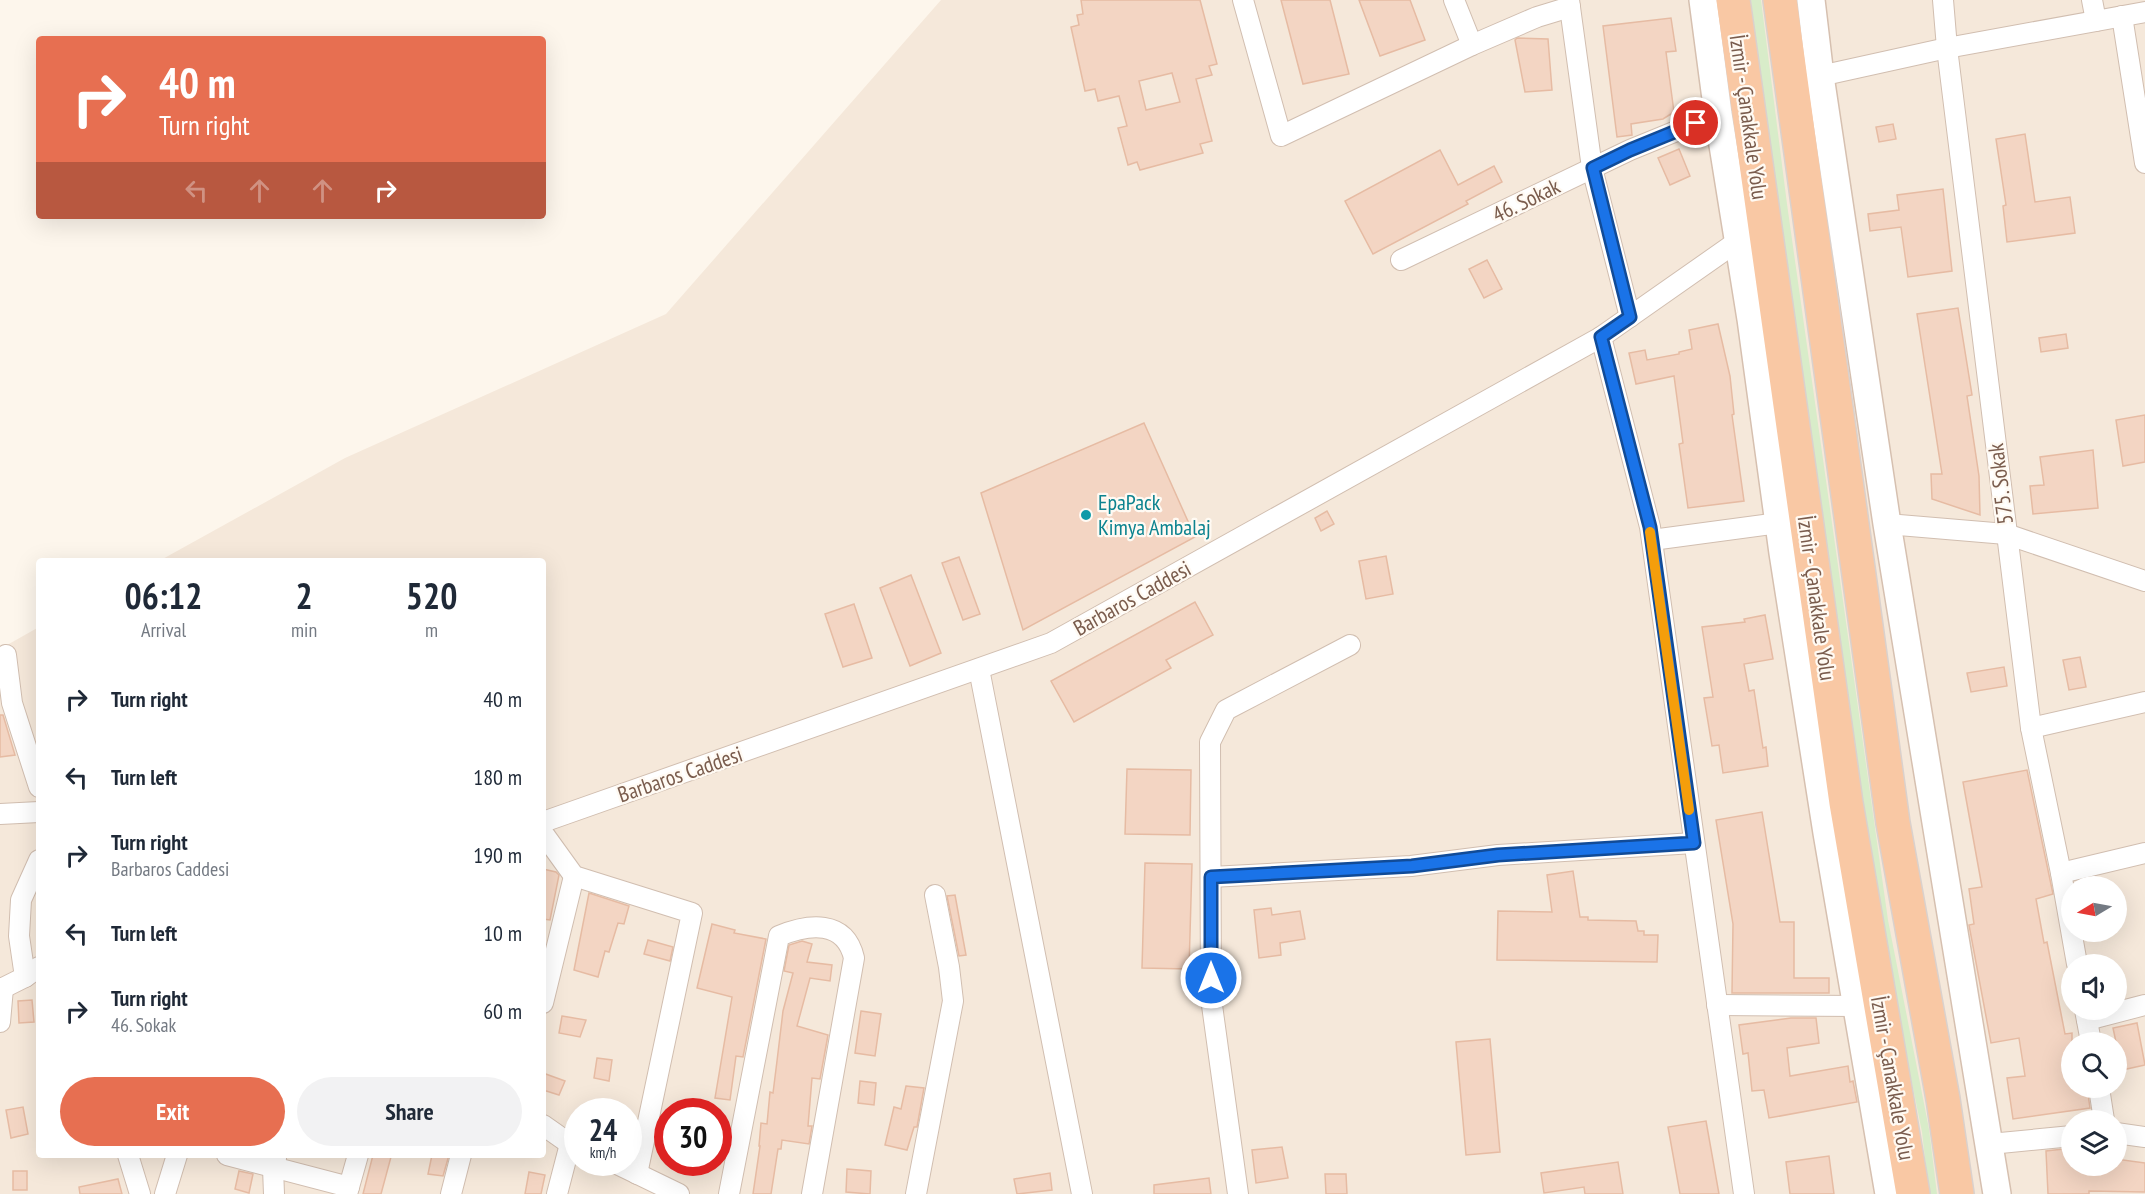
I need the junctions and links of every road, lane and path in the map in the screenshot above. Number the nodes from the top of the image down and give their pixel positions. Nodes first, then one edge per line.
1 (1243, 0) edge
2 (1454, 0) edge
3 (1703, 0) edge
4 (1733, 0) edge
5 (1780, 0) edge
6 (1811, 0) edge
7 (1943, 0) edge
8 (2092, 0) edge
9 (1569, 3) edge
10 (2145, 12) edge
11 (2122, 16) junction
12 (2096, 21) junction
13 (1472, 45) junction
14 (1947, 48) junction
15 (1820, 76) junction
16 (1718, 114) junction
17 (2145, 163) edge
18 (1593, 168) junction
19 (1738, 241) junction
20 (1401, 260) dead end
21 (1630, 317) junction
22 (1601, 337) junction
23 (1779, 524) junction
24 (1887, 524) junction
25 (2006, 534) junction
26 (1652, 540) junction
27 (2145, 581) edge
28 (1350, 645) dead end
29 (6, 655) dead end
30 (979, 669) junction
31 (2145, 702) edge
32 (2031, 728) junction
33 (36, 778) edge
34 (36, 812) edge
35 (0, 814) edge
36 (546, 821) edge
37 (546, 837) edge
38 (1694, 843) junction
39 (2145, 852) edge
40 (36, 867) edge
41 (2061, 873) junction
42 (574, 876) junction
43 (1211, 877) junction
44 (935, 895) dead end
45 (2075, 954) edge
46 (32, 972) edge
47 (1, 988) edge
48 (546, 991) edge
49 (1717, 1005) junction
50 (2145, 1005) edge
51 (1858, 1006) junction
52 (2127, 1008) edge
53 (0, 1022) edge
54 (546, 1127) edge
55 (2127, 1135) edge
56 (2061, 1137) edge
57 (2145, 1137) edge
58 (564, 1139) edge
59 (1990, 1144) junction
60 (642, 1150) edge
61 (129, 1158) edge
62 (176, 1158) edge
63 (251, 1158) edge
64 (357, 1158) edge
65 (460, 1158) edge
66 (275, 1161) edge
67 (564, 1174) edge
68 (641, 1176) edge
69 (348, 1190) edge
70 (140, 1194) edge
71 (165, 1194) edge
72 (274, 1194) edge
73 (452, 1194) edge
74 (557, 1194) edge
75 (679, 1194) edge
76 (729, 1194) edge
77 (812, 1194) edge
78 (916, 1194) edge
79 (1082, 1194) edge
80 (1238, 1194) edge
81 (1744, 1194) edge
82 (1889, 1194) edge
83 (1912, 1194) edge
84 (1957, 1194) edge
85 (1997, 1194) edge

1 - 13 street
2 - 13 street
3 - 16 main road
4 - 83 highway, İzmir - Çanakkale Yolu
5 - 84 highway, İzmir - Çanakkale Yolu
6 - 15 main road
7 - 14 street, 575. Sokak
8 - 12 street
9 - 13 street
9 - 18 street
10 - 11 street
11 - 12 street
11 - 17 street
12 - 14 street
14 - 15 street
14 - 25 street, 575. Sokak
15 - 24 main road
16 - 18 street, 46. Sokak
16 - 19 main road
18 - 20 street, 46. Sokak
18 - 21 street
19 - 21 street, Barbaros Caddesi
19 - 23 main road
21 - 22 street, Barbaros Caddesi
22 - 26 street
22 - 30 street, Barbaros Caddesi
23 - 26 street
23 - 51 main road
24 - 25 street
24 - 59 main road
25 - 27 street
25 - 32 street, 575. Sokak
26 - 38 street
28 - 43 street
29 - 33 street
30 - 36 street, Barbaros Caddesi
30 - 79 street
31 - 32 street
32 - 41 street, 575. Sokak
34 - 35 street
37 - 42 street
38 - 43 street
38 - 49 street
39 - 41 street
40 - 46 street
41 - 45 street, 575. Sokak
42 - 48 street
42 - 60 street
43 - 80 street
44 - 78 street
46 - 47 street
47 - 53 street
49 - 51 street
49 - 81 street
50 - 52 street
51 - 82 main road
54 - 58 street
55 - 57 street
56 - 59 street
59 - 85 main road
61 - 70 street
62 - 71 street
63 - 66 street
64 - 69 street
65 - 73 street
66 - 69 street
66 - 72 street
67 - 74 street
68 - 75 street
76 - 77 street

